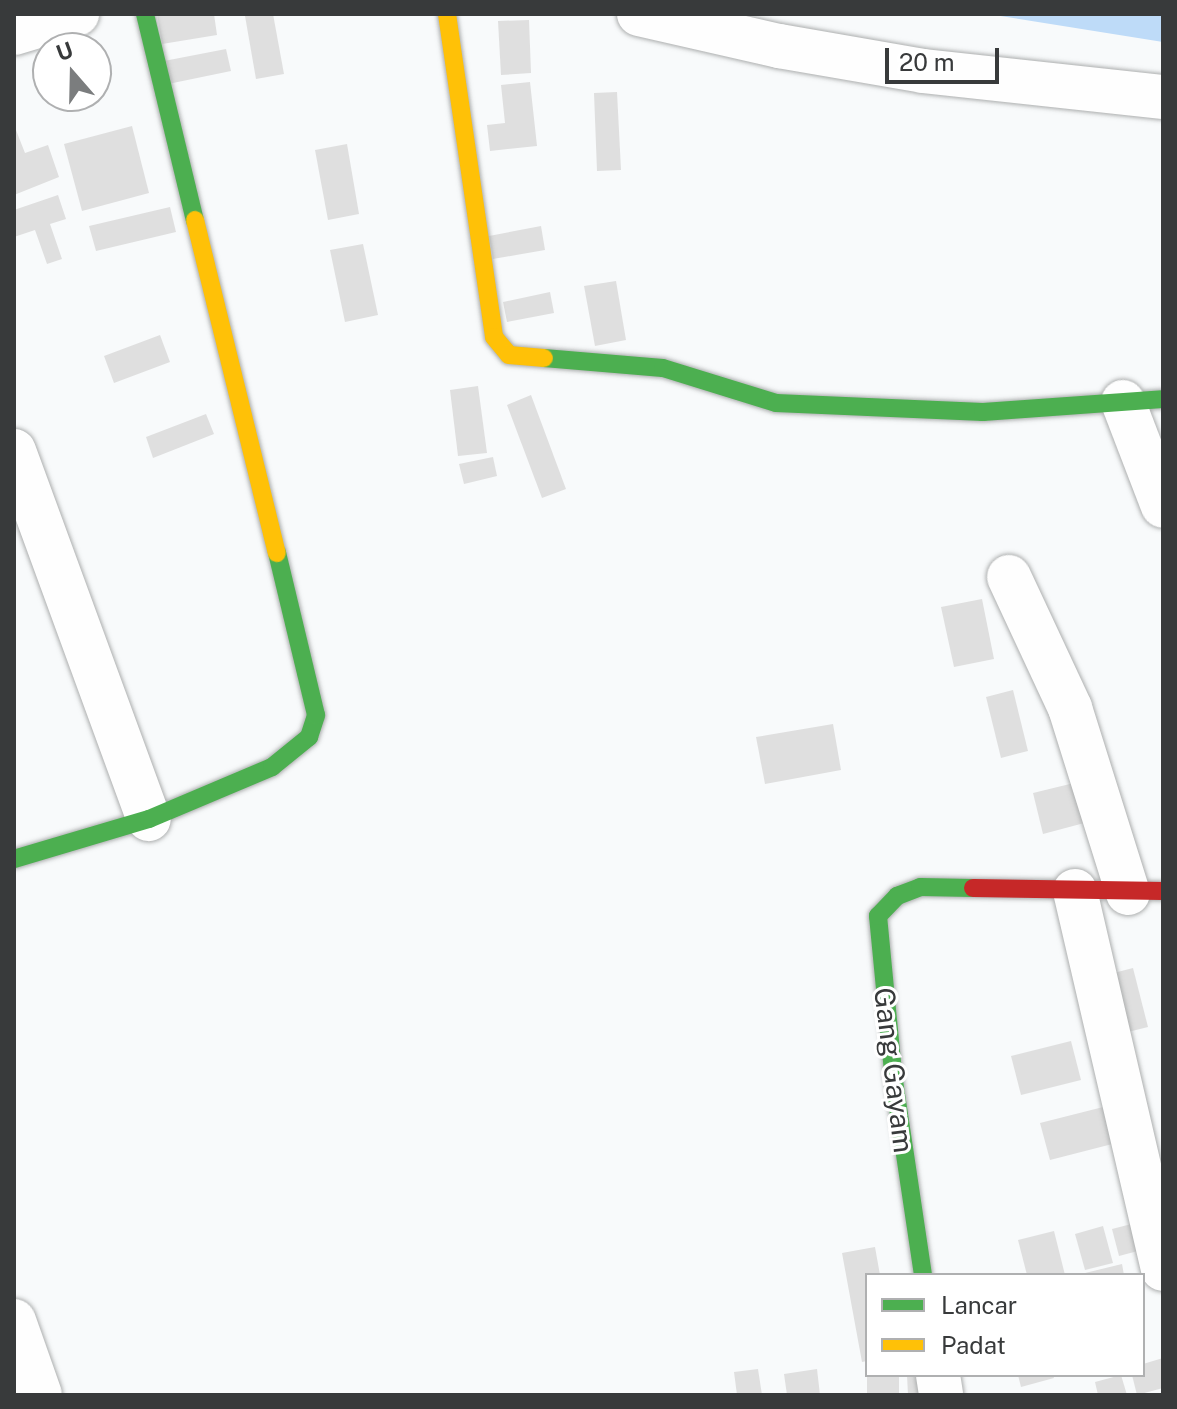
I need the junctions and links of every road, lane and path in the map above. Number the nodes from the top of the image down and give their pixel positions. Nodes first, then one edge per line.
1 (77, 14) edge
2 (145, 14) edge
3 (447, 14) edge
4 (639, 14) edge
5 (14, 33) edge
6 (1163, 97) edge
7 (1143, 400) edge
8 (14, 451) edge
9 (1163, 506) edge
10 (1009, 577) dead end
11 (149, 819) junction
12 (14, 859) edge
13 (1075, 891) junction
14 (1145, 892) edge
15 (1163, 1269) edge
16 (923, 1273) edge
17 (14, 1321) edge
18 (40, 1395) edge

1 - 5 street
2 - 11 street
3 - 7 street
4 - 6 street
7 - 9 street
8 - 11 street
10 - 14 street
11 - 12 street
13 - 14 street
13 - 15 street
13 - 16 street, Gang Gayam
17 - 18 street

